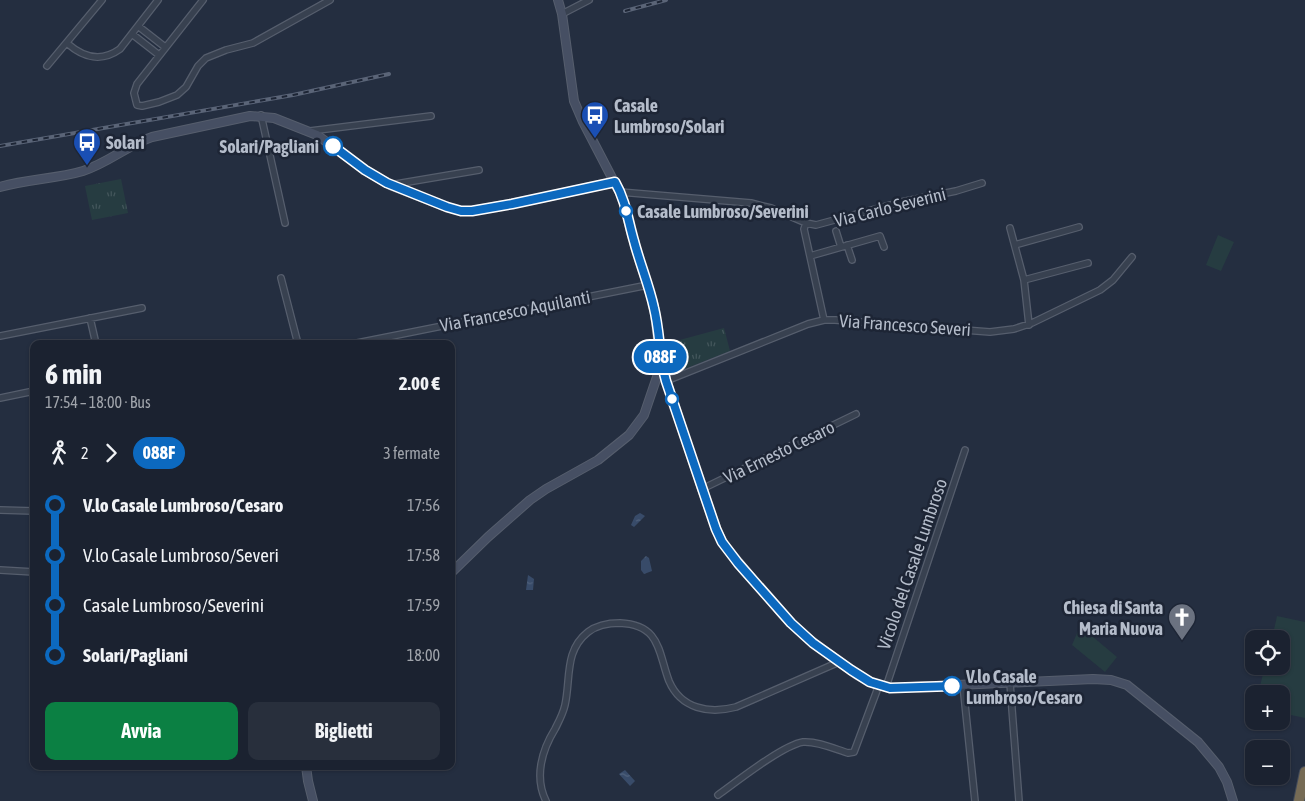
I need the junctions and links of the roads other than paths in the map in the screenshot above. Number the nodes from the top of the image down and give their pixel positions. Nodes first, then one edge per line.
1 (102, 0) edge
2 (158, 0) edge
3 (203, 0) edge
4 (330, 0) edge
5 (558, 0) edge
6 (589, 0) edge
7 (562, 14) junction
8 (138, 26) junction
9 (132, 34) junction
10 (68, 44) junction
11 (165, 47) junction
12 (159, 55) junction
13 (48, 66) dead end
14 (262, 116) junction
15 (431, 116) dead end
16 (310, 131) junction
17 (479, 170) dead end
18 (615, 182) junction
19 (982, 183) dead end
20 (390, 185) junction
21 (0, 187) edge
22 (620, 192) junction
23 (285, 223) dead end
24 (806, 223) junction
25 (1080, 227) dead end
26 (1010, 228) dead end
27 (836, 231) dead end
28 (1015, 245) junction
29 (844, 246) junction
30 (884, 247) dead end
31 (810, 256) junction
32 (1132, 257) dead end
33 (852, 260) dead end
34 (1088, 263) dead end
35 (281, 278) dead end
36 (1024, 280) junction
37 (648, 285) junction
38 (142, 308) dead end
39 (90, 318) junction
40 (824, 320) junction
41 (1029, 325) junction
42 (0, 336) edge
43 (95, 340) edge
44 (297, 340) edge
45 (372, 340) edge
46 (661, 365) junction
47 (666, 381) junction
48 (30, 392) edge
49 (0, 398) edge
50 (856, 414) dead end
51 (966, 450) dead end
52 (702, 489) junction
53 (0, 510) edge
54 (30, 511) edge
55 (455, 569) edge
56 (0, 570) edge
57 (30, 572) edge
58 (839, 662) junction
59 (1010, 683) junction
60 (963, 685) junction
61 (883, 686) junction
62 (307, 770) edge
63 (1305, 772) edge
64 (1305, 790) edge
65 (718, 795) dead end
66 (313, 801) edge
67 (546, 801) edge
68 (975, 801) edge
69 (1019, 801) edge
70 (1234, 801) edge
71 (1299, 801) edge
72 (1304, 801) edge

1 - 10 street
2 - 8 street
3 - 11 street
4 - 12 street
5 - 7 street
6 - 7 street
7 - 18 street
8 - 9 street
8 - 11 street
9 - 10 street
9 - 12 street
10 - 13 street
11 - 12 street
14 - 16 street
14 - 21 street
14 - 23 street
15 - 16 street
16 - 20 street
17 - 20 street
18 - 20 street
18 - 22 street
19 - 24 street, Via Carlo Severini
22 - 24 street, Via Carlo Severini
22 - 37 street
24 - 31 street
25 - 28 street
26 - 28 street
27 - 29 street
28 - 36 street
29 - 30 street
29 - 31 street
29 - 33 street
31 - 40 street
32 - 41 street, Via Francesco Severi
34 - 36 street
35 - 44 street
36 - 41 street
37 - 45 street, Via Francesco Aquilanti
37 - 46 street
38 - 39 street
39 - 42 street
39 - 43 street
40 - 41 street, Via Francesco Severi
40 - 47 street, Via Francesco Severi
46 - 47 street
46 - 55 street
47 - 52 street
48 - 49 street
50 - 52 street, Via Ernesto Cesaro
51 - 61 street, Vicolo del Casale Lumbroso
52 - 58 street
53 - 54 street
56 - 57 street
58 - 61 street
58 - 67 street
59 - 60 street
59 - 69 street
59 - 70 street
60 - 61 street
60 - 68 street
61 - 65 street, Vicolo del Casale Lumbroso
62 - 66 street
63 - 71 highway
64 - 72 highway

